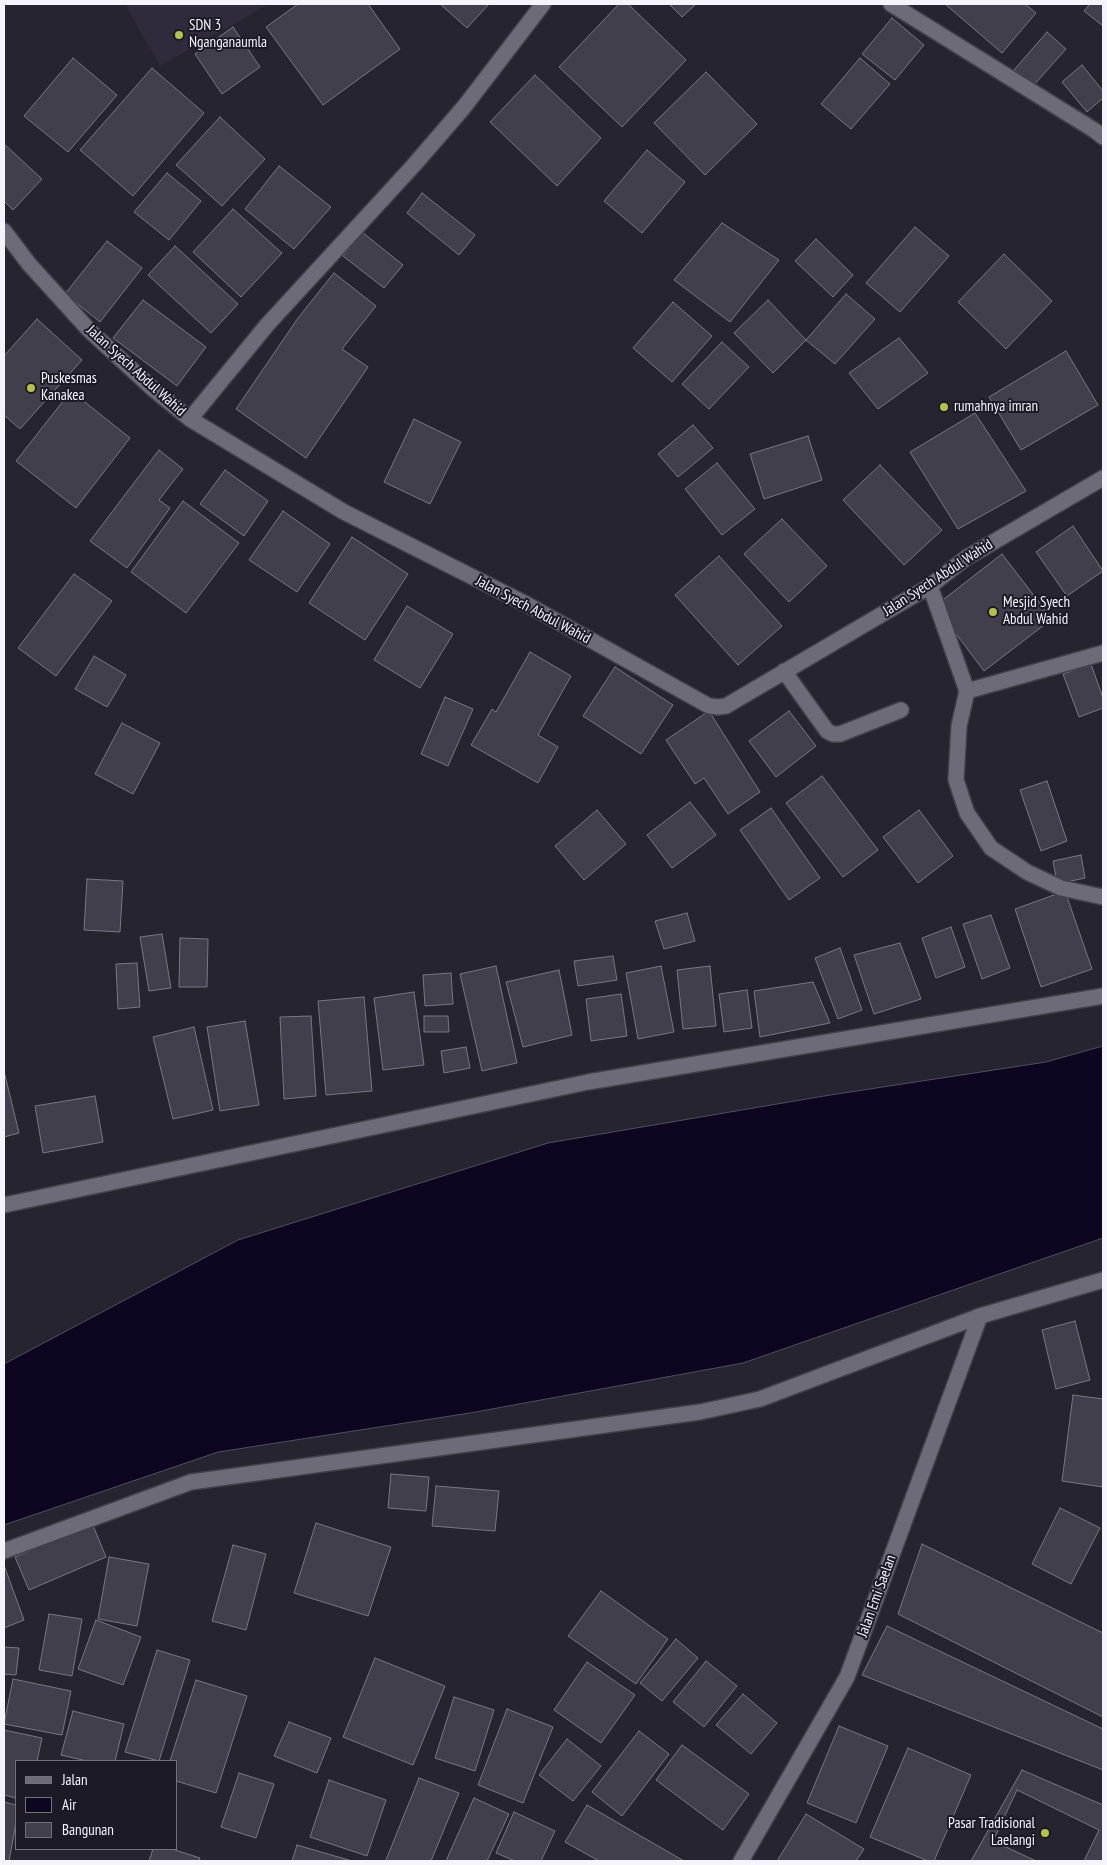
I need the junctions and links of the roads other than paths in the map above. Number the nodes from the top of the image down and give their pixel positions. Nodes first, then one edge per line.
1 (543, 4) edge
2 (891, 4) edge
3 (1103, 137) edge
4 (4, 231) edge
5 (190, 419) junction
6 (1103, 478) edge
7 (930, 586) junction
8 (1103, 653) edge
9 (784, 671) junction
10 (967, 691) junction
11 (901, 710) dead end
12 (1103, 897) edge
13 (1103, 996) edge
14 (4, 1205) edge
15 (1103, 1280) edge
16 (980, 1316) junction
17 (4, 1550) edge
18 (741, 1861) edge

1 - 5 street
2 - 3 street
4 - 5 street, Jalan Syech Abdul Wahid
5 - 9 street, Jalan Syech Abdul Wahid
6 - 7 street, Jalan Syech Abdul Wahid
7 - 9 street, Jalan Syech Abdul Wahid
7 - 10 street
8 - 10 street
9 - 11 street
10 - 12 street
13 - 14 street
15 - 16 street
16 - 17 street
16 - 18 street, Jalan Emi Saelan

